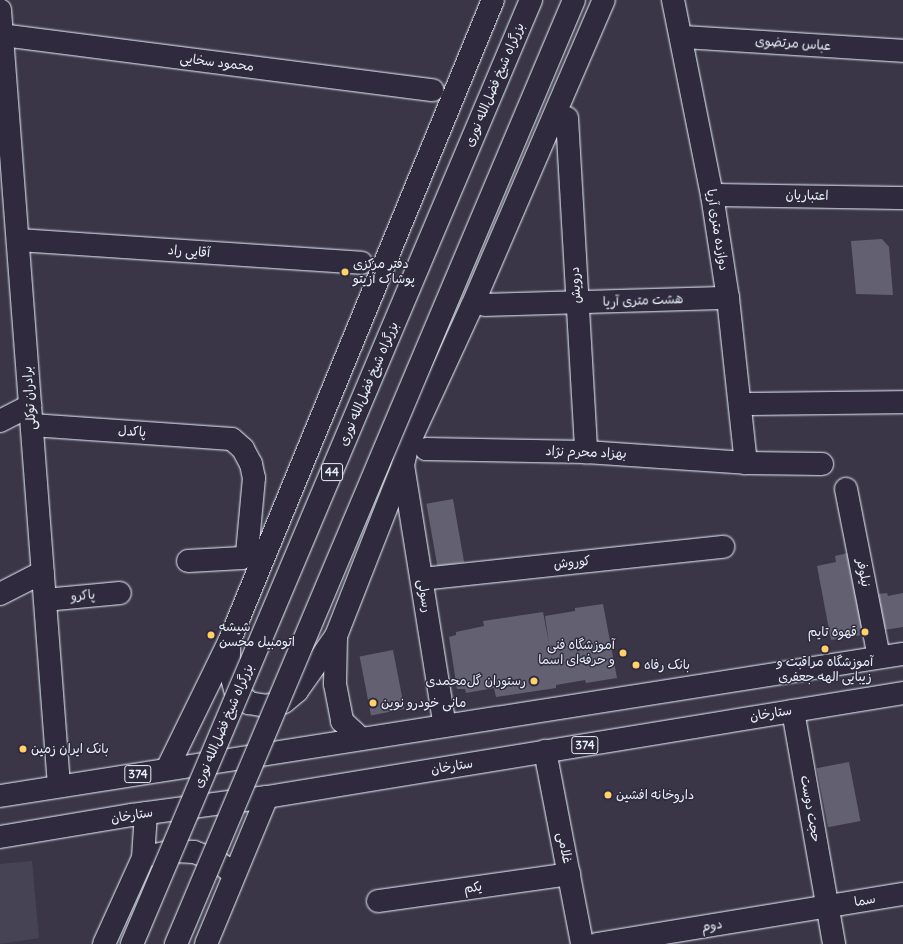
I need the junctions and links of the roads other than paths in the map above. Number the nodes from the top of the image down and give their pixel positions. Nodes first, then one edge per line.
1 (493, 0) edge
2 (531, 0) edge
3 (574, 0) edge
4 (604, 0) edge
5 (673, 0) edge
6 (0, 10) edge
7 (2, 35) junction
8 (683, 37) junction
9 (903, 51) edge
10 (432, 90) dead end
11 (567, 118) dead end
12 (7, 194) edge
13 (712, 195) junction
14 (903, 198) edge
15 (18, 240) junction
16 (361, 263) dead end
17 (728, 298) junction
18 (577, 302) junction
19 (485, 305) dead end
20 (903, 402) edge
21 (741, 404) junction
22 (31, 415) junction
23 (0, 421) edge
24 (426, 449) dead end
25 (586, 452) junction
26 (746, 463) junction
27 (822, 464) dead end
28 (403, 465) junction
29 (846, 490) dead end
30 (723, 547) dead end
31 (188, 561) dead end
32 (43, 572) junction
33 (422, 579) junction
34 (120, 593) dead end
35 (0, 594) edge
36 (45, 600) junction
37 (336, 636) junction
38 (229, 642) junction
39 (903, 654) edge
40 (879, 657) junction
41 (903, 693) edge
42 (794, 711) junction
43 (445, 726) junction
44 (361, 739) junction
45 (545, 751) junction
46 (167, 769) junction
47 (59, 786) junction
48 (0, 796) edge
49 (267, 797) junction
50 (146, 813) junction
51 (0, 837) edge
52 (143, 858) junction
53 (234, 873) junction
54 (569, 874) junction
55 (903, 894) edge
56 (378, 901) dead end
57 (826, 908) junction
58 (104, 944) edge
59 (132, 944) edge
60 (176, 944) edge
61 (206, 944) edge
62 (582, 944) edge
63 (597, 944) edge
64 (834, 944) edge

1 - 38 main road
2 - 59 main road, بزرگراه شیخ فضل‌الله نوری / 44, bridge
3 - 60 main road, bridge
4 - 28 main road
5 - 8 main road, دوازده متری آریا
6 - 7 main road, برادران توکلی
7 - 10 main road, محمود سخایی
7 - 12 main road, برادران توکلی
8 - 9 main road, عباس مرتضوی
8 - 13 main road, دوازده متری آریا
11 - 18 main road, درویش
12 - 15 main road, برادران توکلی
13 - 14 main road, اعتباریان
13 - 17 main road, دوازده متری آریا
15 - 16 main road, آقایی راد
15 - 22 main road, برادران توکلی
17 - 18 main road, هشت متری آریا
17 - 21 main road, دوازده متری آریا
18 - 19 main road, هشت متری آریا
18 - 25 main road, درویش
20 - 21 main road
21 - 26 main road, دوازده متری آریا
22 - 23 main road
22 - 31 main road, پاکدل
22 - 32 main road, برادران توکلی
24 - 25 main road, بهزاد محرم نژاد
25 - 26 main road, بهزاد محرم نژاد
26 - 27 main road, بهزاد محرم نژاد
28 - 33 main road, رسولی
28 - 37 main road
29 - 40 main road, نیلوفر
30 - 33 main road, کوروش
32 - 35 main road
32 - 36 main road, برادران توکلی
33 - 43 main road, رسولی
34 - 36 main road, پاکرو
36 - 47 main road, برادران توکلی
37 - 38 main road
37 - 44 main road
38 - 46 main road
39 - 40 main road, 374
40 - 43 main road, 374
41 - 42 main road, ستارخان / 374
42 - 45 main road, ستارخان / 374
42 - 57 main road, حجت دوست
43 - 44 main road, 374
44 - 46 main road, 374
45 - 49 main road, ستارخان / 374
45 - 54 main road, غلامی
46 - 47 main road, 374
47 - 48 main road, 374
49 - 50 main road, ستارخان / 374
49 - 53 main road
50 - 51 main road, ستارخان / 374
50 - 52 main road
52 - 53 main road
52 - 58 main road
53 - 61 main road
54 - 56 main road, یکم
54 - 62 main road, غلامی
55 - 57 main road, سما
57 - 63 main road, دوم
57 - 64 main road, حجت دوست

